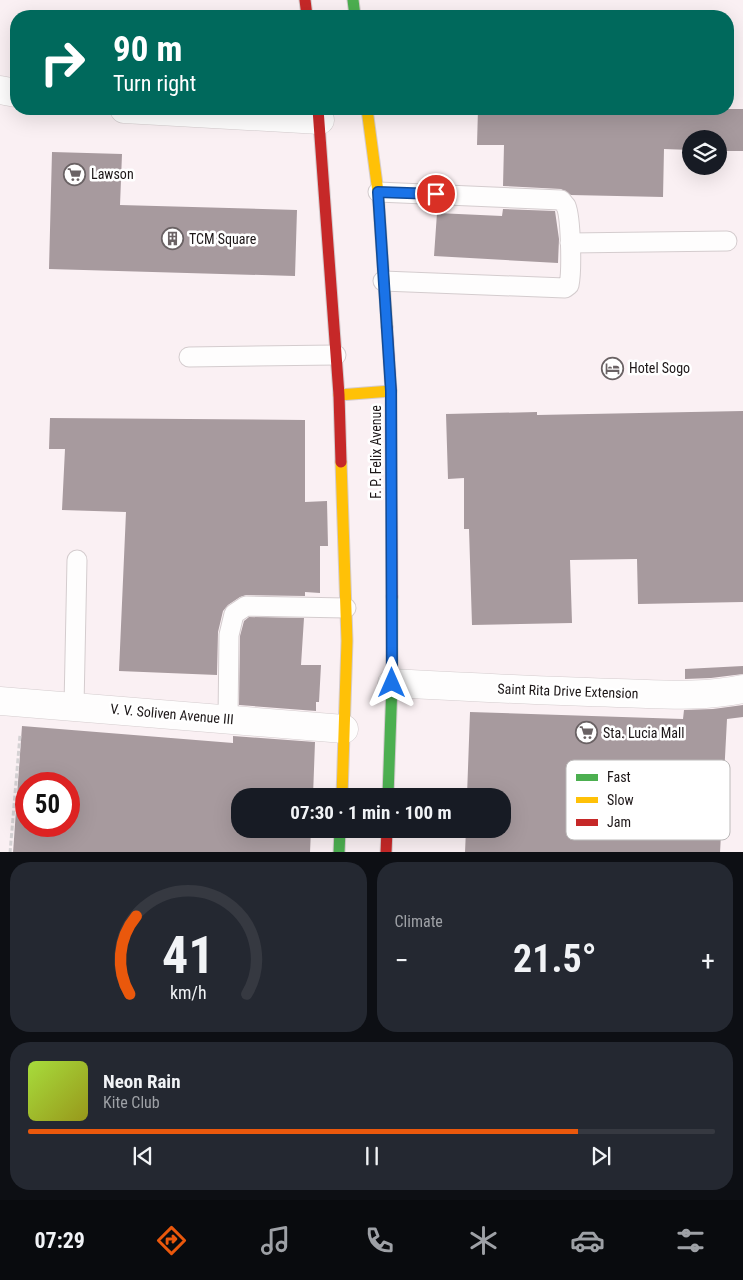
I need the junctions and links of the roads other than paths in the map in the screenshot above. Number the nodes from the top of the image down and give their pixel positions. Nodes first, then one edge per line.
1 (319, 115) edge
2 (367, 115) edge
3 (378, 192) junction
4 (727, 240) dead end
5 (570, 243) junction
6 (383, 281) junction
7 (336, 355) junction
8 (189, 357) dead end
9 (391, 391) junction
10 (339, 395) junction
11 (77, 560) dead end
12 (346, 608) junction
13 (392, 683) junction
14 (743, 689) edge
15 (11, 701) edge
16 (74, 706) junction
17 (228, 719) junction
18 (344, 729) junction
19 (342, 788) edge
20 (388, 788) edge
21 (340, 838) edge
22 (387, 838) edge
23 (339, 852) edge
24 (386, 852) edge

1 - 7 main road
2 - 3 main road, F. P. Felix Avenue
3 - 5 lane
3 - 6 main road, F. P. Felix Avenue
4 - 5 lane
5 - 6 lane
6 - 9 main road, F. P. Felix Avenue
7 - 8 lane
7 - 10 main road
9 - 10 main road
9 - 13 main road, F. P. Felix Avenue
10 - 12 main road
11 - 16 lane
12 - 17 lane
12 - 18 main road
13 - 14 street, Saint Rita Drive Extension
13 - 20 main road, F. P. Felix Avenue
15 - 16 street, V. V. Soliven Avenue III
16 - 17 street, V. V. Soliven Avenue III
17 - 18 street, V. V. Soliven Avenue III
18 - 19 main road
21 - 23 main road
22 - 24 main road

